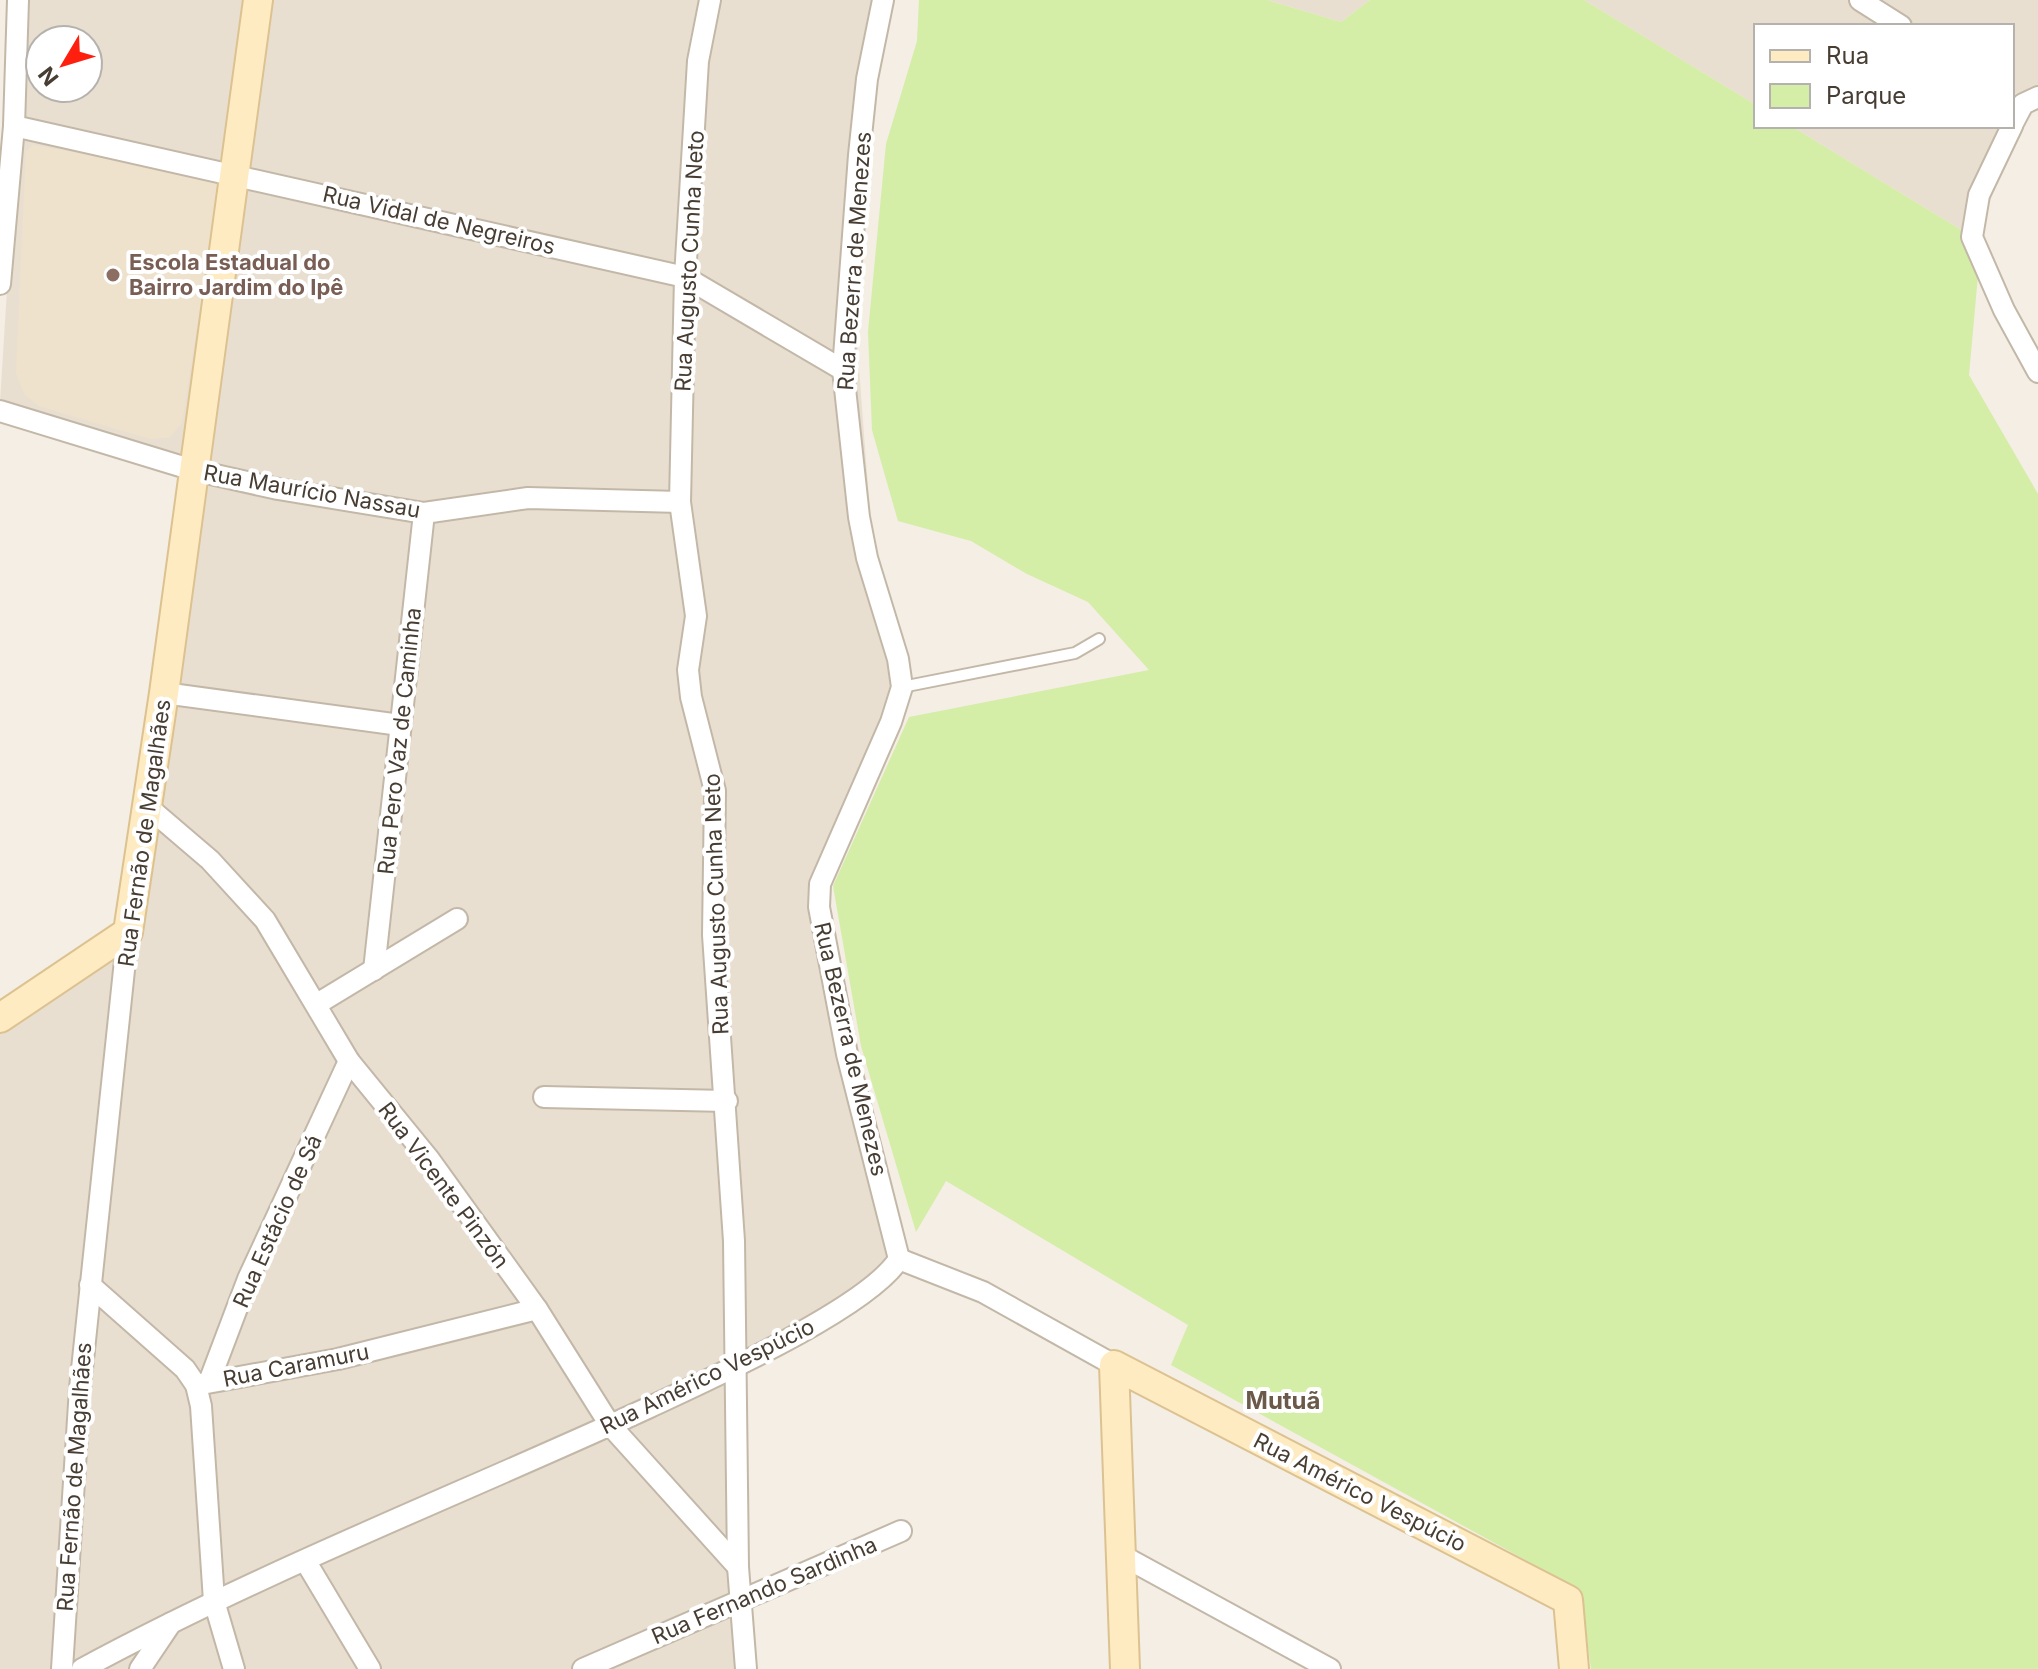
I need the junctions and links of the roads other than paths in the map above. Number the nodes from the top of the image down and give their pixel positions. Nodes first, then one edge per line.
1 (18, 0) edge
2 (258, 0) edge
3 (710, 0) edge
4 (883, 0) edge
5 (1860, 0) edge
6 (1898, 24) edge
7 (8, 64) edge
8 (2024, 99) edge
9 (2014, 122) edge
10 (14, 126) junction
11 (2011, 128) edge
12 (233, 173) junction
13 (685, 277) junction
14 (0, 284) edge
15 (843, 370) junction
16 (2038, 372) edge
17 (0, 411) edge
18 (193, 470) junction
19 (680, 502) junction
20 (424, 513) junction
21 (1099, 639) dead end
22 (902, 687) junction
23 (164, 693) junction
24 (400, 725) junction
25 (148, 807) junction
26 (457, 919) dead end
27 (128, 932) junction
28 (374, 970) junction
29 (317, 1004) junction
30 (0, 1018) edge
31 (349, 1061) junction
32 (544, 1097) dead end
33 (727, 1101) junction
34 (899, 1259) junction
35 (90, 1285) junction
36 (537, 1309) junction
37 (1114, 1365) junction
38 (735, 1367) junction
39 (203, 1383) junction
40 (610, 1425) junction
41 (901, 1531) dead end
42 (1121, 1555) junction
43 (306, 1562) junction
44 (738, 1567) junction
45 (741, 1598) junction
46 (214, 1601) junction
47 (173, 1620) junction
48 (62, 1669) edge
49 (82, 1669) edge
50 (140, 1669) edge
51 (234, 1669) edge
52 (370, 1669) edge
53 (583, 1669) edge
54 (746, 1669) edge
55 (1125, 1669) edge
56 (1330, 1669) edge
57 (1574, 1669) edge

1 - 7 street
2 - 12 street, Rua Fernão de Magalhães
3 - 13 street, Rua Augusto Cunha Neto
4 - 15 street, Rua Bezerra de Menezes
5 - 6 street
7 - 10 street
8 - 9 street
10 - 12 street, Rua Vidal de Negreiros
10 - 14 street
11 - 16 street
12 - 13 street, Rua Vidal de Negreiros
12 - 18 street, Rua Fernão de Magalhães
13 - 15 street, Rua Vidal de Negreiros
13 - 19 street, Rua Augusto Cunha Neto
15 - 22 street, Rua Bezerra de Menezes
17 - 18 street, Rua Maurício Nassau
18 - 20 street, Rua Maurício Nassau
18 - 23 street, Rua Fernão de Magalhães
19 - 20 street, Rua Maurício Nassau
19 - 33 street, Rua Augusto Cunha Neto
20 - 24 street, Rua Pero Vaz de Caminha
21 - 22 lane
22 - 34 street, Rua Bezerra de Menezes
23 - 24 street
23 - 25 street, Rua Fernão de Magalhães
24 - 28 street, Rua Pero Vaz de Caminha
25 - 27 street, Rua Fernão de Magalhães
25 - 29 street, Rua Vicente Pinzón
26 - 28 street
27 - 30 street
27 - 35 street, Rua Fernão de Magalhães
28 - 29 street
29 - 31 street, Rua Vicente Pinzón
31 - 36 street, Rua Vicente Pinzón
31 - 39 street, Rua Estácio de Sá
32 - 33 street
33 - 38 street, Rua Augusto Cunha Neto
34 - 37 street, Rua Américo Vespúcio
34 - 38 street, Rua Américo Vespúcio
35 - 39 street, Rua Caramuru
35 - 48 street, Rua Fernão de Magalhães
36 - 39 street, Rua Caramuru
36 - 40 street, Rua Vicente Pinzón
37 - 42 street
37 - 57 street, Rua Américo Vespúcio
38 - 40 street, Rua Américo Vespúcio
38 - 44 street, Rua Augusto Cunha Neto
39 - 46 street
40 - 43 street, Rua Américo Vespúcio
40 - 44 street, Rua Vicente Pinzón
41 - 45 street, Rua Fernando Sardinha
42 - 55 street
42 - 56 street
43 - 46 street, Rua Américo Vespúcio
43 - 52 street
44 - 45 street, Rua Augusto Cunha Neto
45 - 53 street, Rua Fernando Sardinha
45 - 54 street, Rua Augusto Cunha Neto
46 - 47 street, Rua Américo Vespúcio
46 - 51 street
47 - 49 street, Rua Américo Vespúcio
47 - 50 street

